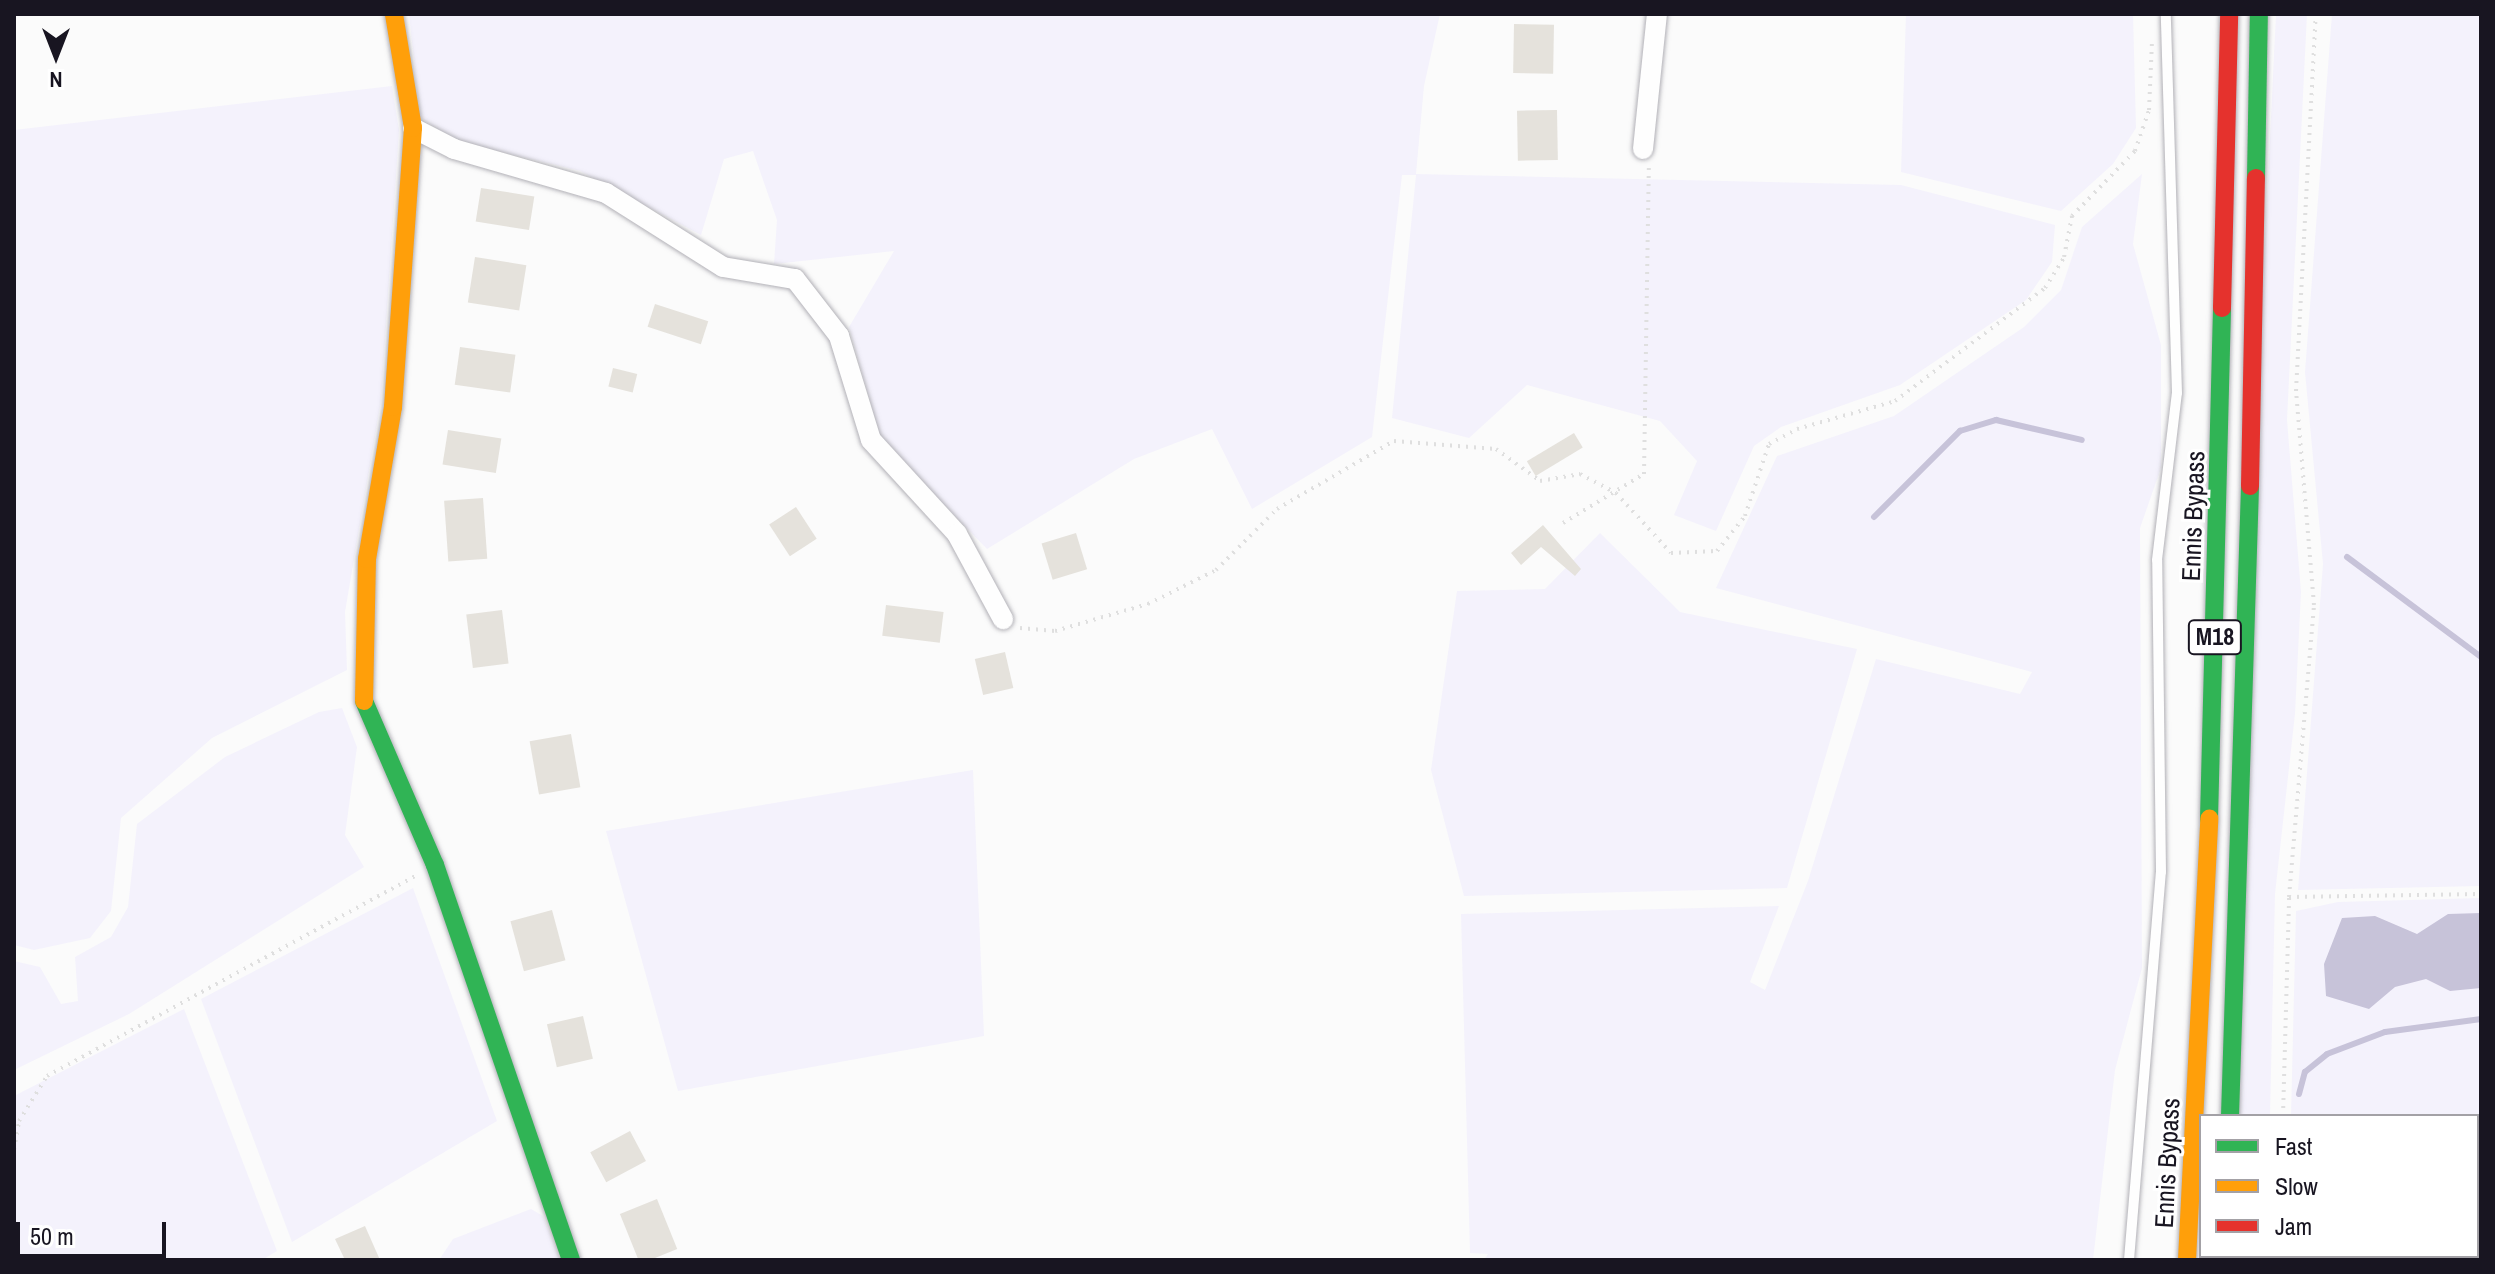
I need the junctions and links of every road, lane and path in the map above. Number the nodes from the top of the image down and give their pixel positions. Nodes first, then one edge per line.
1 (394, 14) edge
2 (1657, 14) edge
3 (2166, 14) edge
4 (2229, 14) edge
5 (2259, 14) edge
6 (2316, 14) edge
7 (2155, 35) dead end
8 (413, 128) junction
9 (1643, 149) joint
10 (1616, 493) junction
11 (1563, 523) dead end
12 (1003, 619) joint
13 (435, 865) junction
14 (2481, 894) edge
15 (2289, 897) junction
16 (2230, 1114) edge
17 (2283, 1114) edge
18 (14, 1150) edge
19 (571, 1260) edge
20 (2129, 1260) edge
21 (2187, 1260) edge

1 - 8 main road
2 - 9 street
3 - 20 lane
4 - 21 main road, Ennis Bypass / M18
5 - 16 main road, M18
6 - 15 path
7 - 10 path
8 - 12 street
8 - 13 main road
9 - 10 path
10 - 11 path
10 - 12 path
13 - 18 path
13 - 19 main road
14 - 15 path
15 - 17 path

